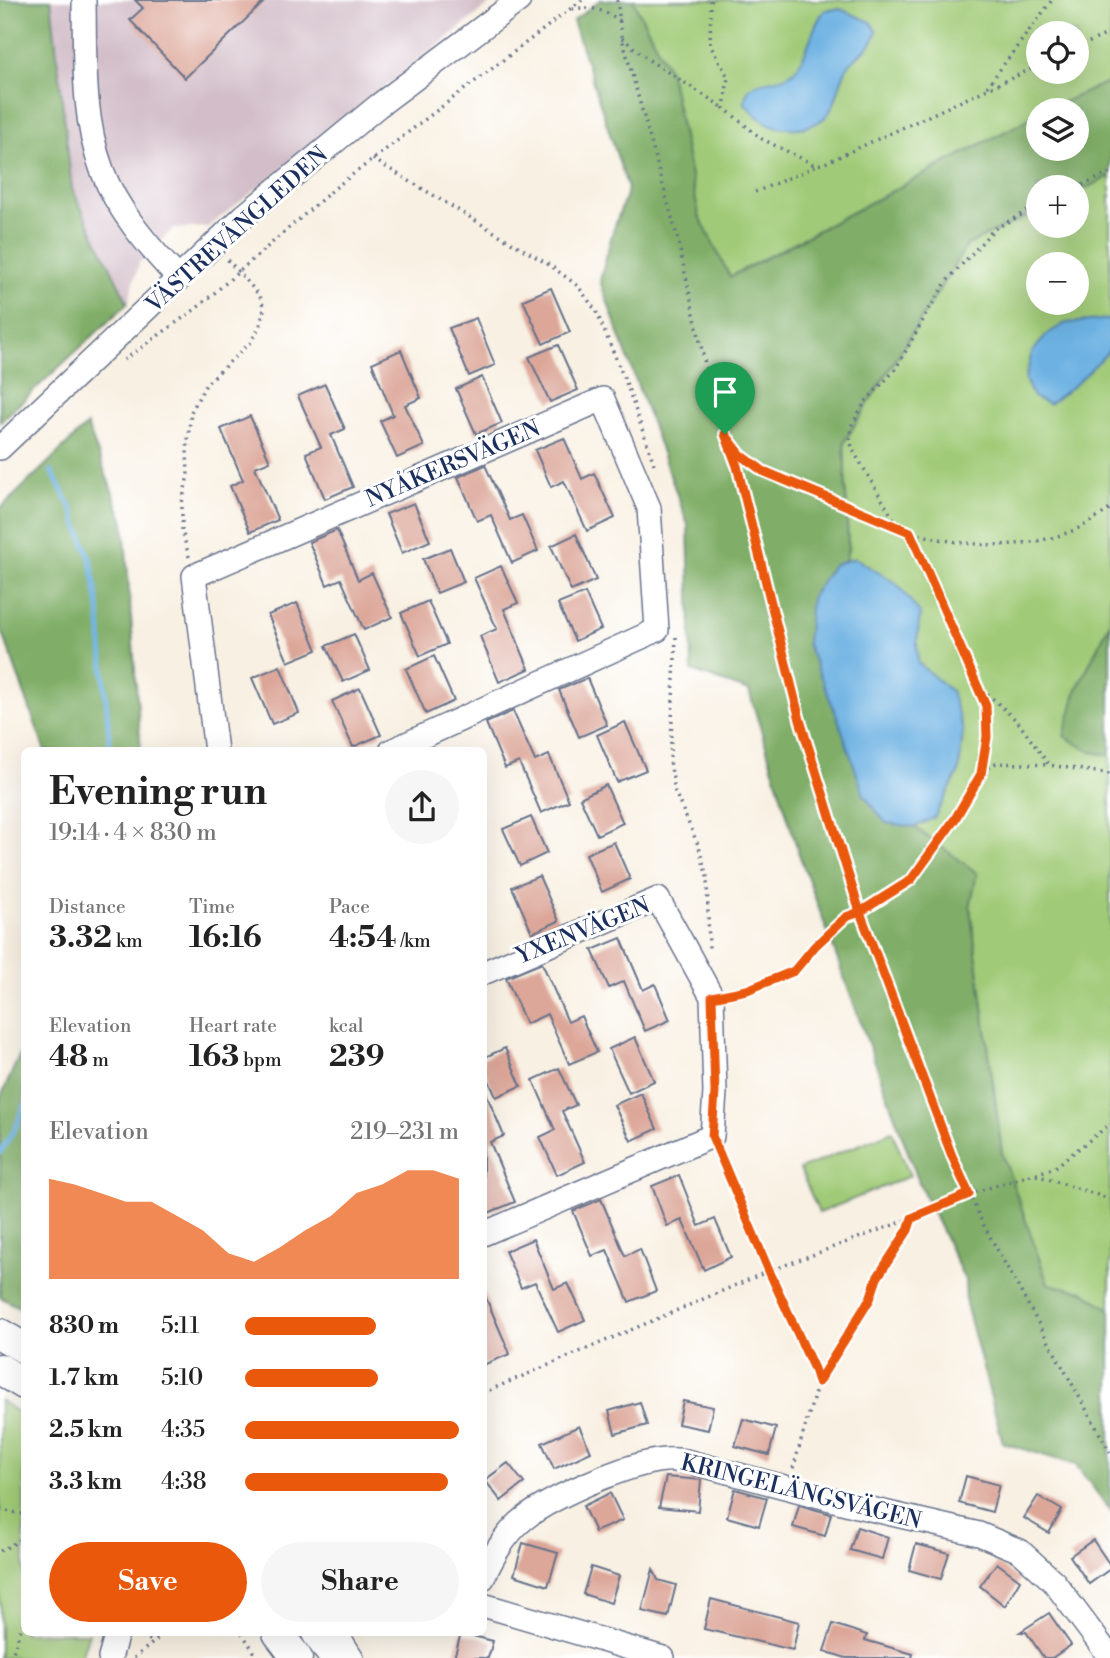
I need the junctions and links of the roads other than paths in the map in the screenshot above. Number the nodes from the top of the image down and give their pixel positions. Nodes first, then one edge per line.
1 (84, 0) edge
2 (519, 0) edge
3 (179, 279) junction
4 (0, 449) edge
5 (215, 747) edge
6 (400, 747) edge
7 (487, 971) edge
8 (487, 1232) edge
9 (0, 1334) edge
10 (21, 1346) edge
11 (0, 1369) edge
12 (21, 1382) edge
13 (487, 1569) edge
14 (487, 1606) edge
15 (124, 1636) edge
16 (280, 1636) edge
17 (319, 1636) edge
18 (338, 1636) edge
19 (637, 1655) edge
20 (1110, 1657) edge
21 (110, 1658) edge
22 (297, 1658) edge
23 (335, 1658) edge
24 (352, 1658) edge
25 (663, 1658) edge

1 - 3 street
2 - 3 street, VÄSTREVÅNGLEDEN
3 - 4 street, VÄSTREVÅNGLEDEN
5 - 6 street, NYÅKERSVÄGEN
7 - 8 street, YXENVÄGEN
9 - 10 main road
11 - 12 main road
13 - 20 street, KRINGELÄNGSVÄGEN
14 - 19 street
15 - 21 street
16 - 22 main road
17 - 23 main road
18 - 24 street
19 - 25 street

